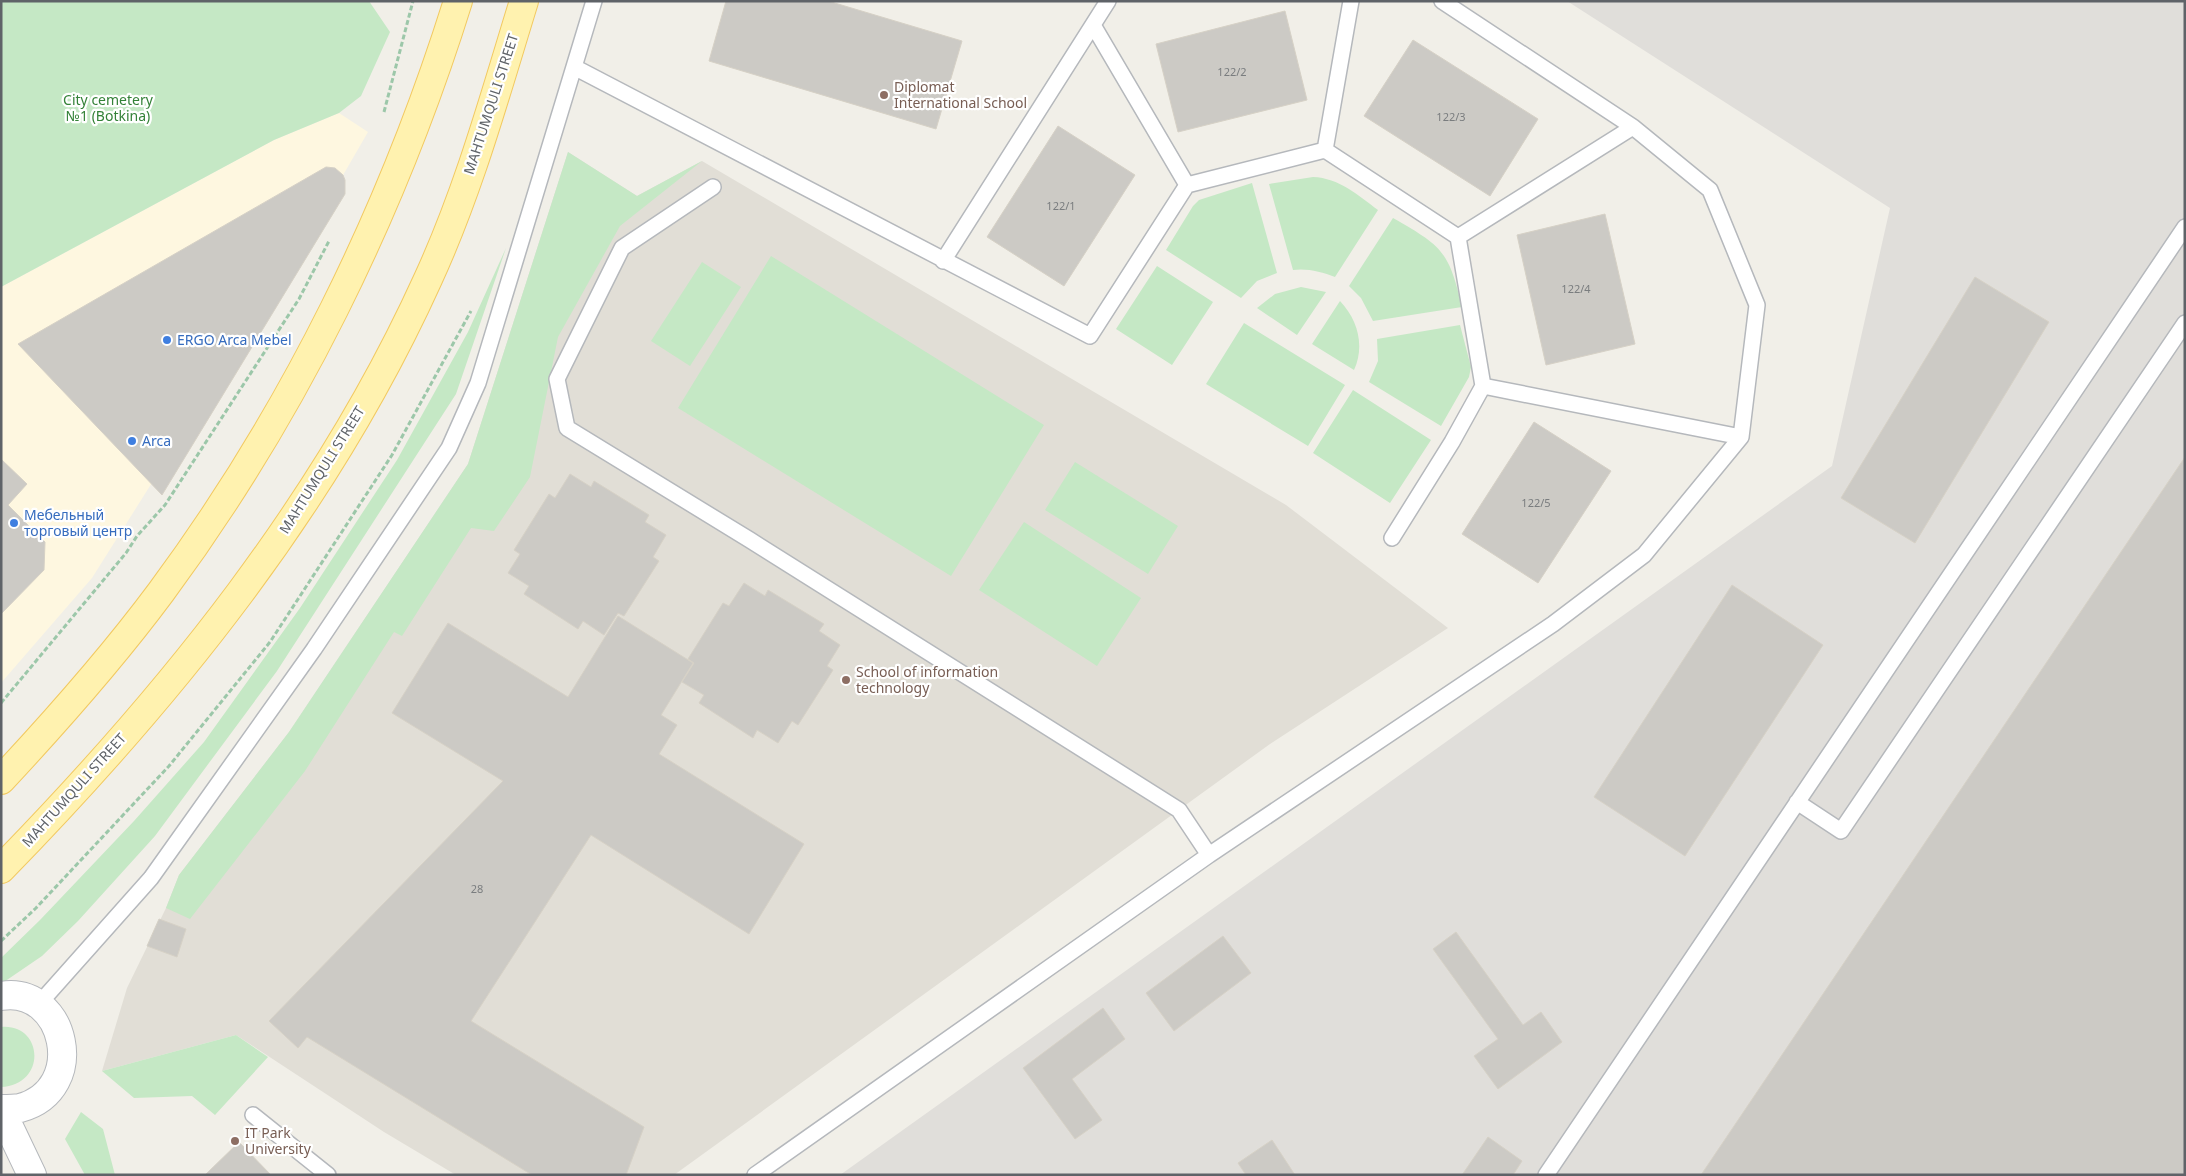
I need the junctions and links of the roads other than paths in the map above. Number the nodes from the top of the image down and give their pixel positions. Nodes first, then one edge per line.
1 (458, 1) edge
2 (524, 1) edge
3 (594, 1) edge
4 (1108, 1) edge
5 (1351, 1) edge
6 (1442, 1) edge
7 (1093, 26) junction
8 (574, 67) junction
9 (1633, 127) junction
10 (1325, 150) junction
11 (1186, 185) junction
12 (713, 186) dead end
13 (2185, 227) edge
14 (1458, 237) junction
15 (943, 261) junction
16 (2185, 323) edge
17 (1483, 386) junction
18 (1741, 437) junction
19 (1392, 538) dead end
20 (1, 780) edge
21 (1797, 802) junction
22 (1209, 855) junction
23 (1, 869) edge
24 (1, 996) edge
25 (38, 1005) junction
26 (1, 1109) edge
27 (253, 1115) dead end
28 (32, 1175) edge
29 (328, 1175) edge
30 (755, 1175) edge
31 (1546, 1175) edge

1 - 20 main road
2 - 23 main road, MAHTUMQULI STREET
3 - 8 lane
4 - 7 lane
5 - 10 lane
6 - 9 lane
7 - 11 lane
7 - 15 lane
8 - 15 lane
8 - 25 lane
9 - 14 lane
9 - 18 lane
10 - 11 lane
10 - 14 lane
11 - 15 lane
12 - 22 lane
13 - 21 lane
14 - 17 lane
16 - 21 lane
17 - 18 lane
17 - 19 lane
18 - 22 lane
21 - 31 lane
22 - 30 lane
24 - 25 street
25 - 26 street
26 - 28 street
27 - 29 lane

